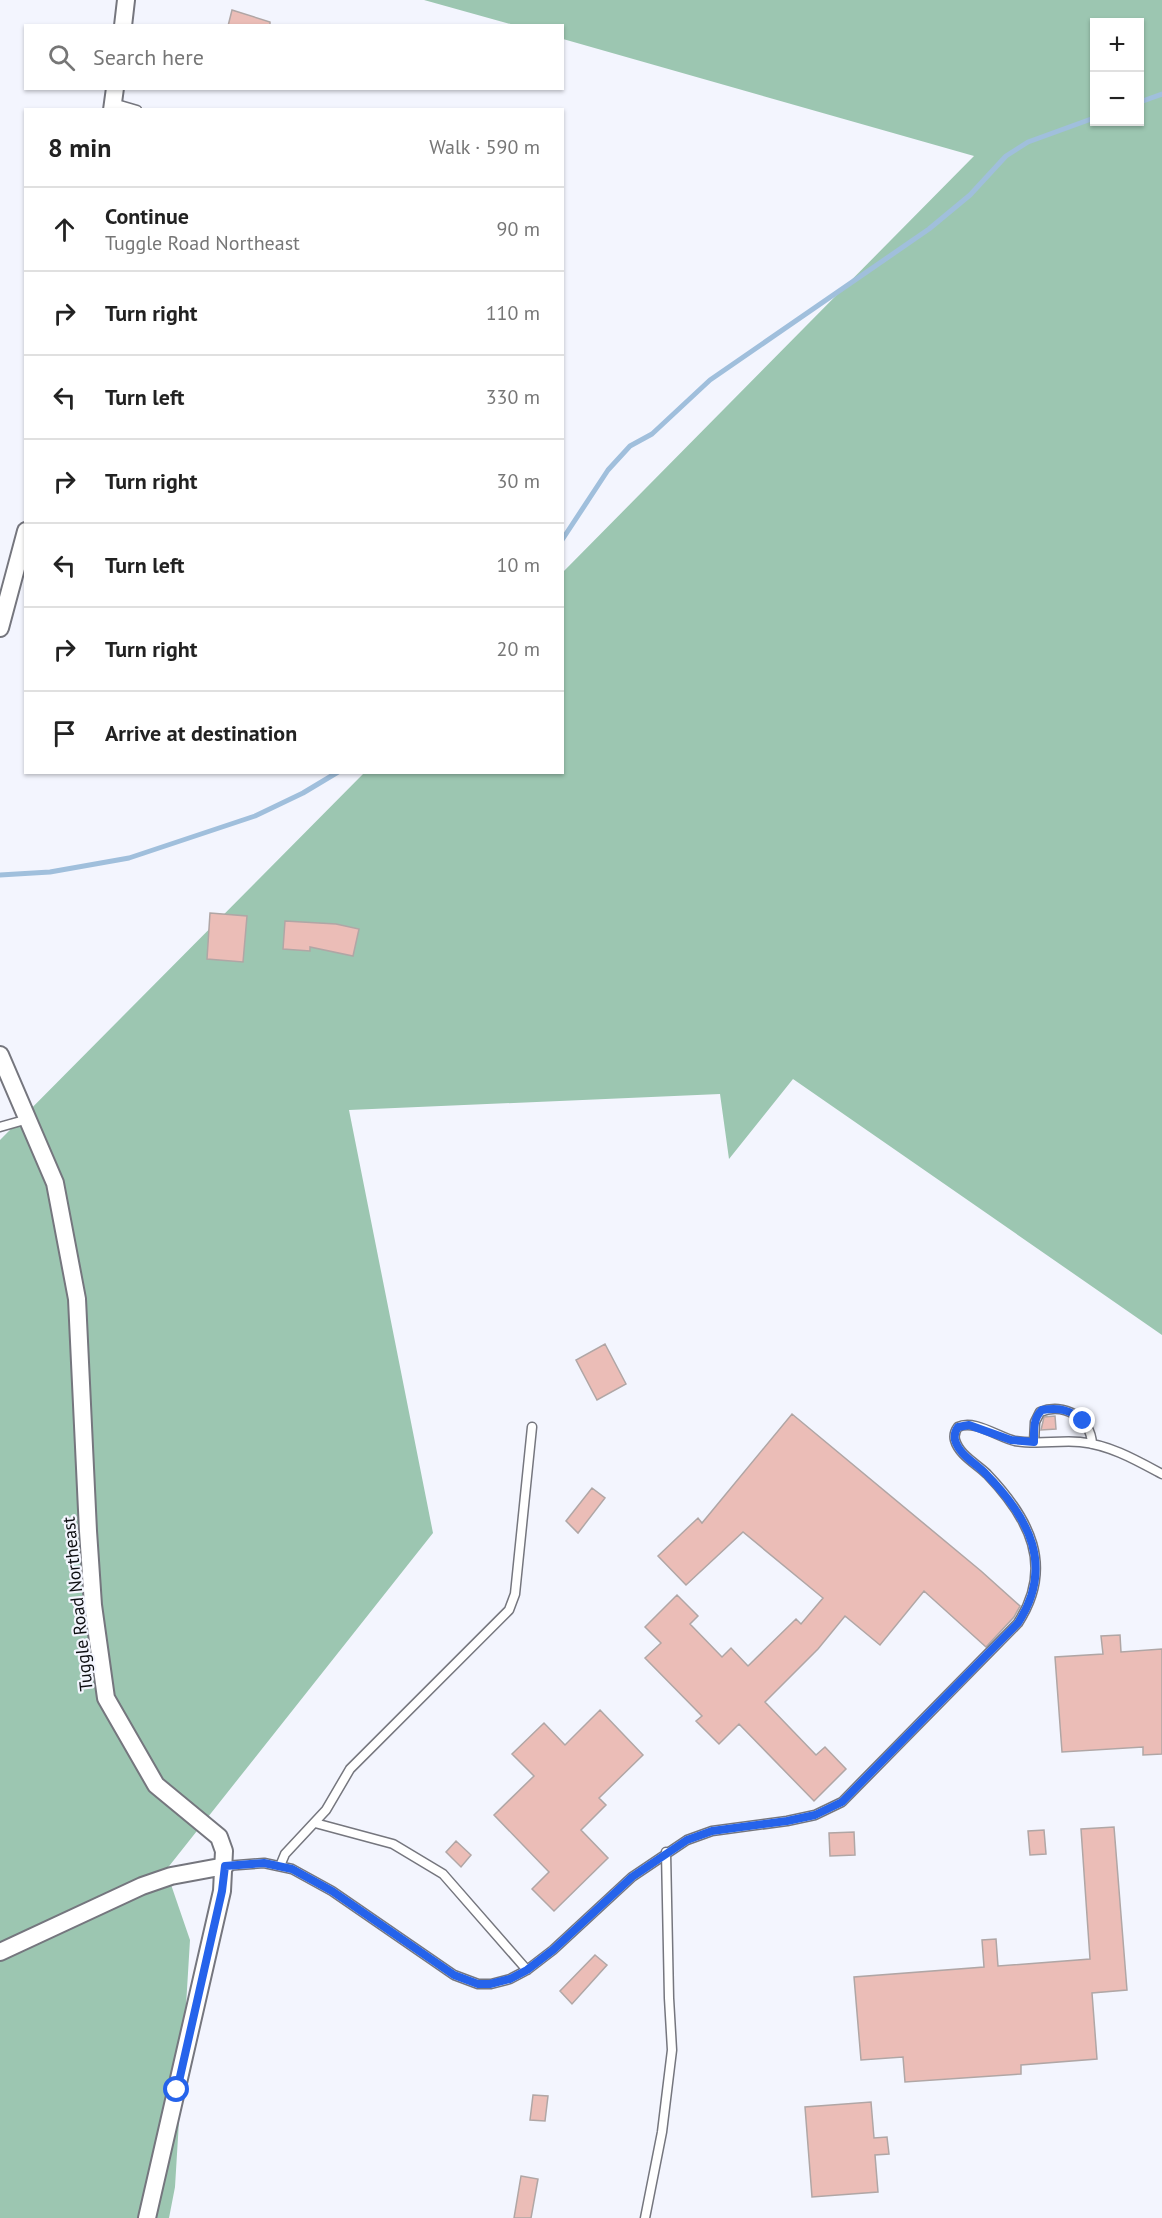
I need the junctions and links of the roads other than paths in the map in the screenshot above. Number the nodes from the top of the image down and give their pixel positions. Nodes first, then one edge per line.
1 (126, 0) edge
2 (123, 24) edge
3 (113, 100) edge
4 (131, 108) edge
5 (24, 538) edge
6 (0, 628) edge
7 (0, 1055) edge
8 (28, 1119) junction
9 (0, 1127) edge
10 (532, 1427) dead end
11 (1034, 1442) junction
12 (1092, 1444) junction
13 (1162, 1474) edge
14 (315, 1823) junction
15 (666, 1852) junction
16 (225, 1866) junction
17 (280, 1866) junction
18 (0, 1952) edge
19 (527, 1970) junction
20 (147, 2218) edge
21 (645, 2218) edge

1 - 2 street
3 - 4 lane
5 - 6 street
7 - 8 street, Tuggle Road Northeast
8 - 9 lane
8 - 16 street, Tuggle Road Northeast
10 - 14 lane
11 - 12 lane
11 - 12 lane
11 - 15 lane
12 - 13 lane
14 - 17 lane
14 - 19 lane
15 - 19 lane
15 - 21 lane
16 - 17 lane
16 - 18 street
16 - 20 street, Tuggle Road Northeast
17 - 19 lane

